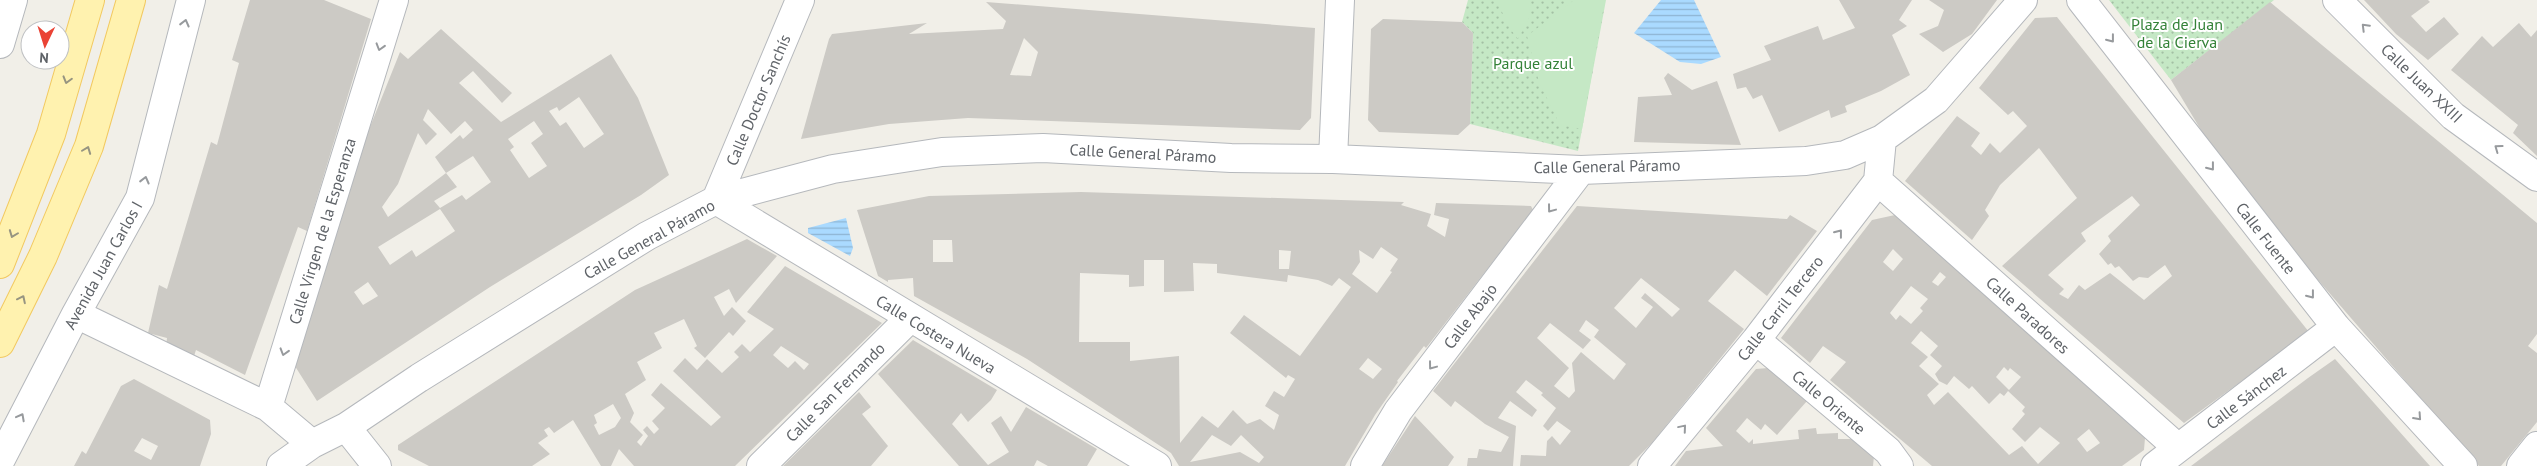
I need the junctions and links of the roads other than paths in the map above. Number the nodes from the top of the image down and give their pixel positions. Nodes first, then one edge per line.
1 (13, 0) edge
2 (90, 0) edge
3 (131, 0) edge
4 (191, 0) edge
5 (394, 0) edge
6 (800, 0) edge
7 (1340, 0) edge
8 (2023, 0) edge
9 (2082, 0) edge
10 (2336, 0) edge
11 (0, 44) edge
12 (1882, 139) junction
13 (1333, 159) junction
14 (1581, 170) junction
15 (2537, 177) edge
16 (1878, 181) junction
17 (716, 200) junction
18 (0, 264) edge
19 (76, 314) junction
20 (910, 318) junction
21 (2336, 328) junction
22 (1756, 340) junction
23 (0, 343) edge
24 (268, 407) junction
25 (346, 426) junction
26 (312, 444) junction
27 (2537, 446) edge
28 (2178, 448) junction
29 (0, 461) edge
30 (281, 466) edge
31 (377, 466) edge
32 (761, 466) edge
33 (1157, 466) edge
34 (1365, 466) edge
35 (1652, 466) edge
36 (1899, 466) edge
37 (2155, 466) edge
38 (2463, 466) edge
39 (2521, 466) edge

1 - 11 street
2 -> 18 main road
23 -> 3 main road
19 -> 4 street, Avenida Juan Carlos I
5 -> 24 street, Calle Virgen de la Esperanza
6 - 17 street, Calle Doctor Sanchís
7 - 13 street
8 - 12 street, Calle General Páramo
9 -> 21 street, Calle Fuente
15 -> 10 street, Calle Juan XXIII
12 - 14 street, Calle General Páramo
12 - 16 street
13 - 14 street, Calle General Páramo
13 - 17 street, Calle General Páramo
14 -> 34 street, Calle Abajo
22 -> 16 street, Calle Carril Tercero
16 - 28 street, Calle Paradores
17 - 20 street, Calle Costera Nueva
17 - 25 street, Calle General Páramo
19 - 24 street
29 -> 19 street, Avenida Juan Carlos I
20 - 32 street, Calle San Fernando
20 - 33 street, Calle Costera Nueva
21 - 28 street, Calle Sánchez
21 -> 38 street, Calle Fuente
35 -> 22 street, Calle Carril Tercero
22 - 36 street, Calle Oriente
24 - 26 street
25 - 26 street, Calle General Páramo
25 - 31 street
26 - 30 street, Calle General Páramo
27 - 39 street
28 - 37 street, Calle Sánchez

